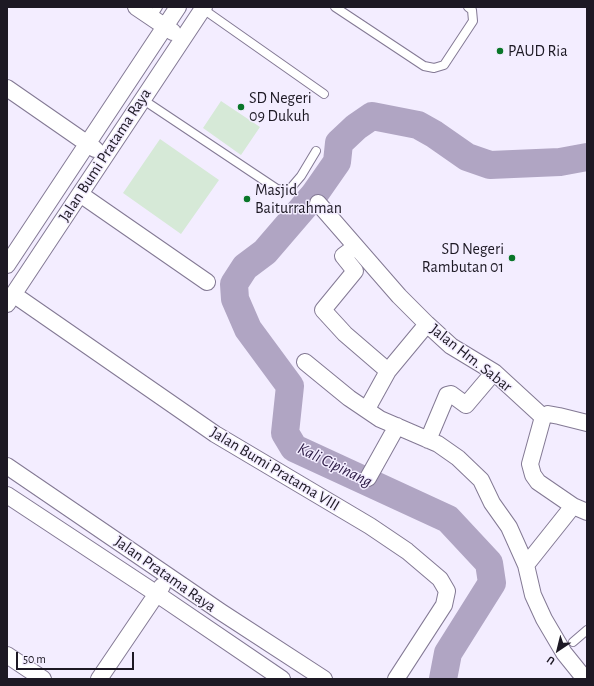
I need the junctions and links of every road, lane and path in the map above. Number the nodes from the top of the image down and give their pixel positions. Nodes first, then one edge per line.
1 (136, 7) edge
2 (178, 7) edge
3 (335, 7) edge
4 (468, 7) edge
5 (203, 8) edge
6 (154, 12) edge
7 (165, 27) junction
8 (182, 39) junction
9 (7, 88) edge
10 (324, 94) dead end
11 (142, 99) junction
12 (86, 143) junction
13 (316, 151) dead end
14 (104, 155) junction
15 (80, 194) junction
16 (318, 203) dead end
17 (13, 244) edge
18 (355, 247) junction
19 (36, 260) junction
20 (7, 265) edge
21 (208, 282) dead end
22 (10, 299) edge
23 (426, 324) junction
24 (305, 362) dead end
25 (388, 371) junction
26 (494, 372) junction
27 (367, 409) junction
28 (543, 417) junction
29 (587, 424) edge
30 (397, 426) junction
31 (428, 440) junction
32 (7, 466) edge
33 (368, 478) dead end
34 (7, 495) edge
35 (580, 509) edge
36 (526, 565) junction
37 (169, 576) junction
38 (157, 594) junction
39 (587, 630) edge
40 (573, 642) dead end
41 (7, 655) edge
42 (43, 679) edge
43 (99, 679) edge
44 (282, 679) edge
45 (324, 679) edge
46 (396, 679) edge
47 (585, 679) edge

1 - 6 street
2 - 7 street, Jalan Bumi Pratama Raya
3 - 4 lane
5 - 8 street, Jalan Bumi Pratama Raya
5 - 10 lane
6 - 7 street
7 - 8 street
7 - 12 street, Jalan Bumi Pratama Raya
8 - 11 street, Jalan Bumi Pratama Raya
9 - 12 street
11 - 13 lane
11 - 14 street, Jalan Bumi Pratama Raya
12 - 14 street
12 - 17 street, Jalan Bumi Pratama Raya
14 - 15 street, Jalan Bumi Pratama Raya
15 - 19 street, Jalan Bumi Pratama Raya
15 - 21 street
16 - 18 street, Jalan Hm. Sabar
17 - 19 street
17 - 20 street, Jalan Bumi Pratama Raya
18 - 23 street, Jalan Hm. Sabar
18 - 25 street
19 - 22 street, Jalan Bumi Pratama Raya
22 - 46 street, Jalan Bumi Pratama VIII
23 - 25 street
23 - 26 street, Jalan Hm. Sabar
24 - 27 street
25 - 27 street
26 - 28 street, Jalan Hm. Sabar
26 - 31 street
27 - 30 street
28 - 29 street
28 - 35 street
30 - 31 street
30 - 33 street
31 - 36 street
32 - 37 street, Jalan Pratama Raya
34 - 38 street, Jalan Pratama Raya
35 - 36 street
36 - 47 street
37 - 38 street
37 - 45 street, Jalan Pratama Raya
38 - 43 street
38 - 44 street, Jalan Pratama Raya
39 - 40 lane
41 - 42 street

